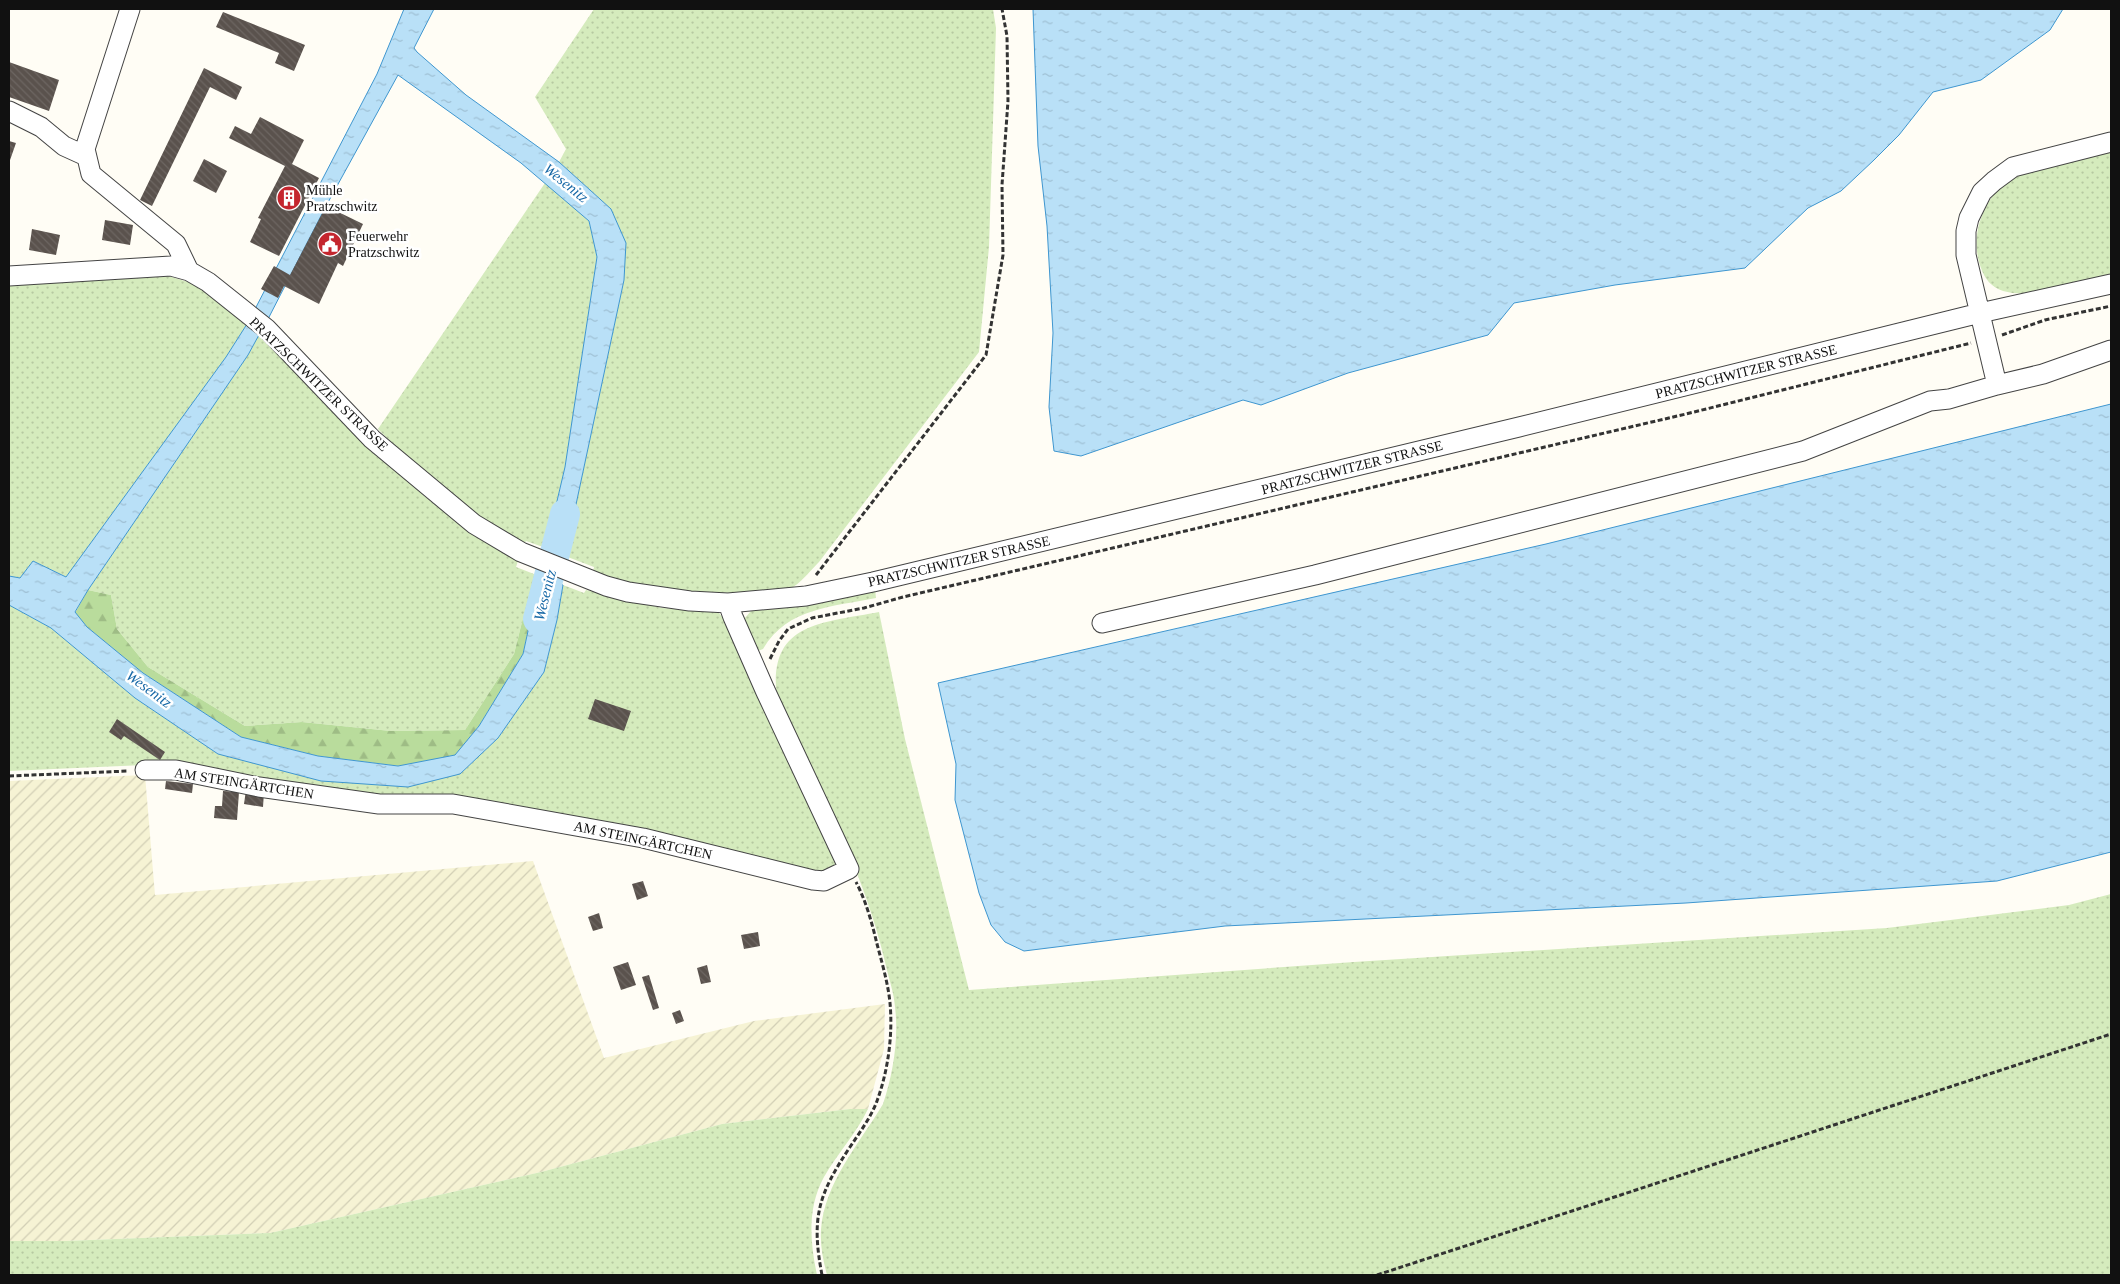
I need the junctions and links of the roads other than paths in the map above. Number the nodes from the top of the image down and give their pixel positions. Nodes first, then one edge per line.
1 (130, 9) edge
2 (9, 111) edge
3 (2111, 142) edge
4 (86, 156) junction
5 (189, 271) junction
6 (9, 276) edge
7 (2111, 284) edge
8 (1980, 313) junction
9 (2111, 350) edge
10 (1997, 385) junction
11 (728, 602) junction
12 (1102, 623) dead end
13 (145, 770) road end

1 - 4 street
2 - 4 street
3 - 8 street
4 - 5 street
5 - 6 street, PRATZSCHWITZER STRASSE
5 - 11 street, PRATZSCHWITZER STRASSE
7 - 8 street, PRATZSCHWITZER STRASSE
8 - 10 street
8 - 11 street, PRATZSCHWITZER STRASSE
9 - 10 street
10 - 12 street
11 - 13 street, AM STEINGÄRTCHEN

